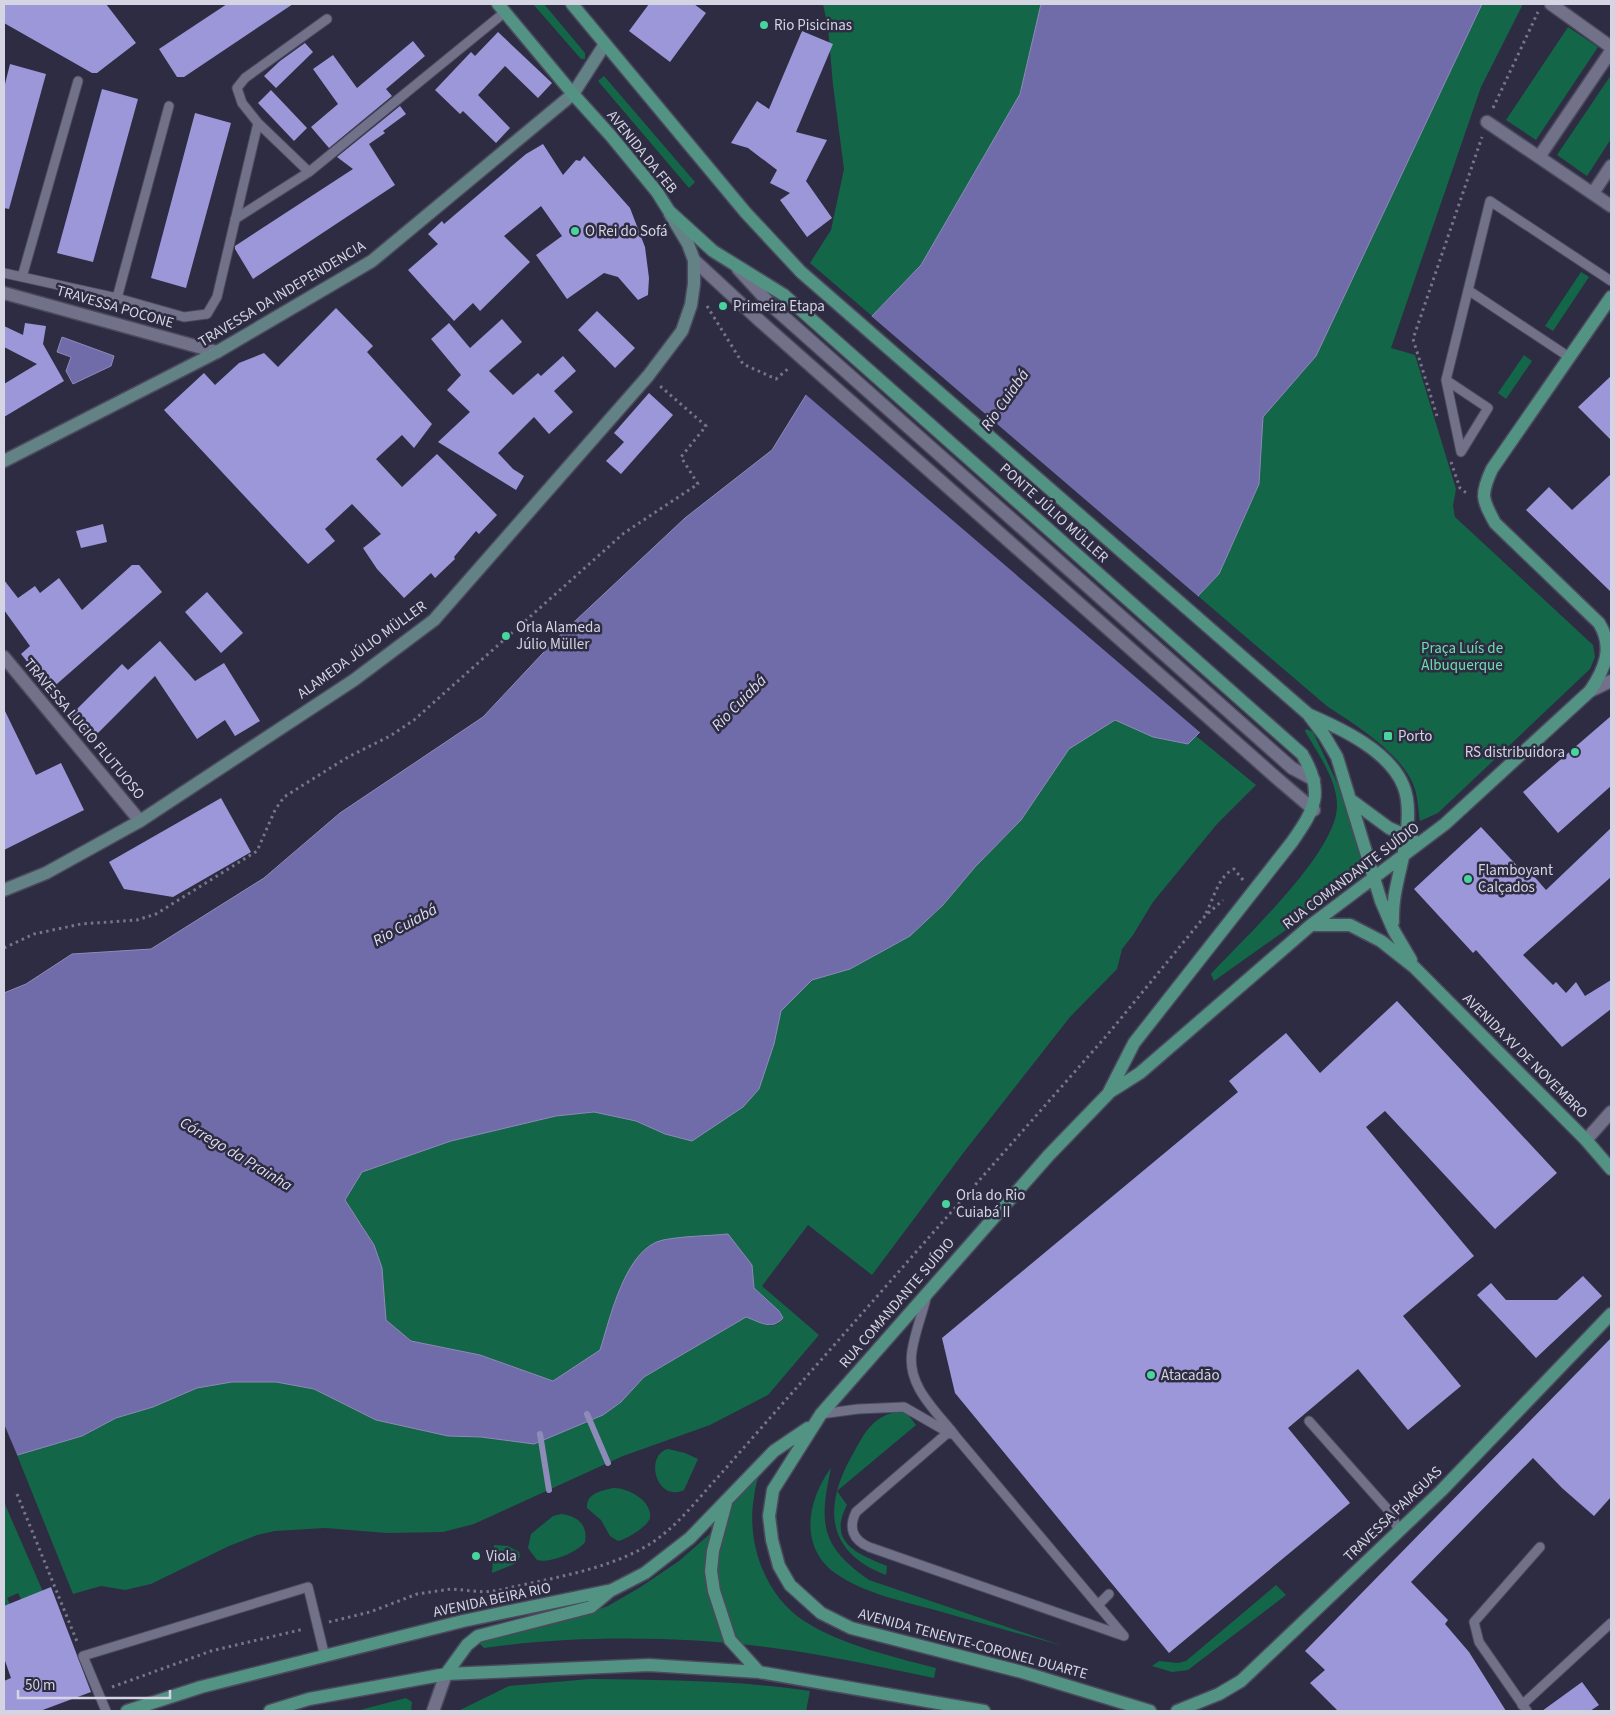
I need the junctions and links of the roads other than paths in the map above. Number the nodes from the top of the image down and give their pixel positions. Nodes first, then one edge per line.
1 (572, 4) edge
2 (1551, 4) edge
3 (501, 8) edge
4 (327, 19) dead end
5 (605, 44) junction
6 (1611, 47) edge
7 (1611, 51) edge
8 (78, 81) dead end
9 (573, 94) junction
10 (170, 106) dead end
11 (1487, 122) dead end
12 (258, 123) junction
13 (1539, 157) junction
14 (1611, 166) edge
15 (309, 172) junction
16 (1593, 193) junction
17 (1611, 206) edge
18 (669, 211) junction
19 (235, 219) junction
20 (694, 260) junction
21 (734, 265) junction
22 (4, 273) edge
23 (22, 277) junction
24 (1611, 281) edge
25 (1468, 290) junction
26 (4, 293) edge
27 (784, 295) joint
28 (1611, 297) edge
29 (117, 298) junction
30 (217, 352) junction
31 (1569, 358) junction
32 (1446, 380) junction
33 (4, 461) edge
34 (4, 657) edge
35 (1611, 681) edge
36 (1590, 691) junction
37 (1308, 714) junction
38 (1314, 780) junction
39 (1351, 800) junction
40 (1314, 810) junction
41 (140, 821) junction
42 (1405, 837) junction
43 (1424, 841) junction
44 (1402, 858) junction
45 (1375, 879) junction
46 (4, 890) edge
47 (1311, 925) junction
48 (1394, 931) junction
49 (1414, 967) junction
50 (1108, 1094) junction
51 (1611, 1112) edge
52 (1586, 1140) junction
53 (1611, 1169) edge
54 (928, 1290) junction
55 (1611, 1314) edge
56 (821, 1414) junction
57 (1309, 1421) dead end
58 (813, 1425) junction
59 (952, 1434) junction
60 (727, 1501) junction
61 (1399, 1531) junction
62 (1540, 1547) dead end
63 (612, 1590) junction
64 (1109, 1594) dead end
65 (1098, 1605) junction
66 (1611, 1623) edge
67 (324, 1657) junction
68 (759, 1672) junction
69 (446, 1674) junction
70 (1524, 1708) edge
71 (106, 1711) edge
72 (127, 1711) edge
73 (270, 1711) edge
74 (433, 1711) edge
75 (984, 1711) edge
76 (1150, 1711) edge
77 (1177, 1711) edge

1 - 5 main road
2 - 6 street
3 - 9 main road, AVENIDA DA FEB
3 - 15 lane
4 - 12 lane
5 - 9 main road, TRAVESSA DA INDEPENDENCIA
5 - 37 main road, PONTE JÚLIO MÜLLER, bridge
7 - 13 street
8 - 23 lane
9 - 18 main road, AVENIDA DA FEB
9 - 30 main road, TRAVESSA DA INDEPENDENCIA
10 - 29 lane
11 - 13 street
12 - 15 lane
12 - 19 lane
13 - 16 street
14 - 16 street
15 - 19 lane
16 - 17 street
18 - 20 main road, ALAMEDA JÚLIO MÜLLER
18 - 21 main road, AVENIDA DA FEB
19 - 29 lane
20 - 40 street, bridge
20 - 41 main road, ALAMEDA JÚLIO MÜLLER
21 - 27 main road, AVENIDA DA FEB
21 - 38 street, bridge
22 - 23 lane
23 - 29 lane
24 - 25 lane
25 - 31 lane
25 - 32 lane
26 - 30 street, TRAVESSA POCONE
27 - 38 main road, PONTE JÚLIO MÜLLER, bridge
28 - 31 main road
30 - 33 main road, TRAVESSA DA INDEPENDENCIA
31 - 36 main road
32 - 32 lane
34 - 41 street, TRAVESSA LUCIO FLUTUOSO
35 - 36 street, RUA COMANDANTE SUÍDIO
36 - 43 main road, RUA COMANDANTE SUÍDIO
37 - 39 main road
37 - 42 main road
38 - 40 main road
39 - 42 main road
39 - 45 main road
40 - 50 main road, RUA COMANDANTE SUÍDIO
41 - 46 main road, ALAMEDA JÚLIO MÜLLER
42 - 43 main road
42 - 44 main road
43 - 44 main road, RUA COMANDANTE SUÍDIO
44 - 45 main road, RUA COMANDANTE SUÍDIO
44 - 48 main road
45 - 47 main road, RUA COMANDANTE SUÍDIO
45 - 48 main road
47 - 49 main road
47 - 50 main road, RUA COMANDANTE SUÍDIO
48 - 49 main road
49 - 52 main road, AVENIDA XV DE NOVEMBRO
50 - 54 main road, RUA COMANDANTE SUÍDIO
51 - 52 street
52 - 53 main road, AVENIDA XV DE NOVEMBRO
54 - 56 main road, RUA COMANDANTE SUÍDIO
54 - 59 lane
55 - 61 main road, TRAVESSA PAIAGUAS
56 - 58 main road, RUA COMANDANTE SUÍDIO
56 - 59 lane
57 - 61 lane
58 - 60 main road, AVENIDA BEIRA RIO
58 - 76 main road, AVENIDA TENENTE-CORONEL DUARTE
59 - 65 lane
59 - 65 lane
60 - 63 main road, AVENIDA BEIRA RIO
60 - 68 main road
61 - 77 main road, TRAVESSA PAIAGUAS
62 - 70 lane
63 - 67 main road, AVENIDA BEIRA RIO
63 - 69 main road
64 - 65 lane
66 - 70 lane
67 - 71 lane
67 - 72 main road, AVENIDA BEIRA RIO
68 - 69 main road
68 - 75 main road
69 - 73 main road
69 - 74 street

